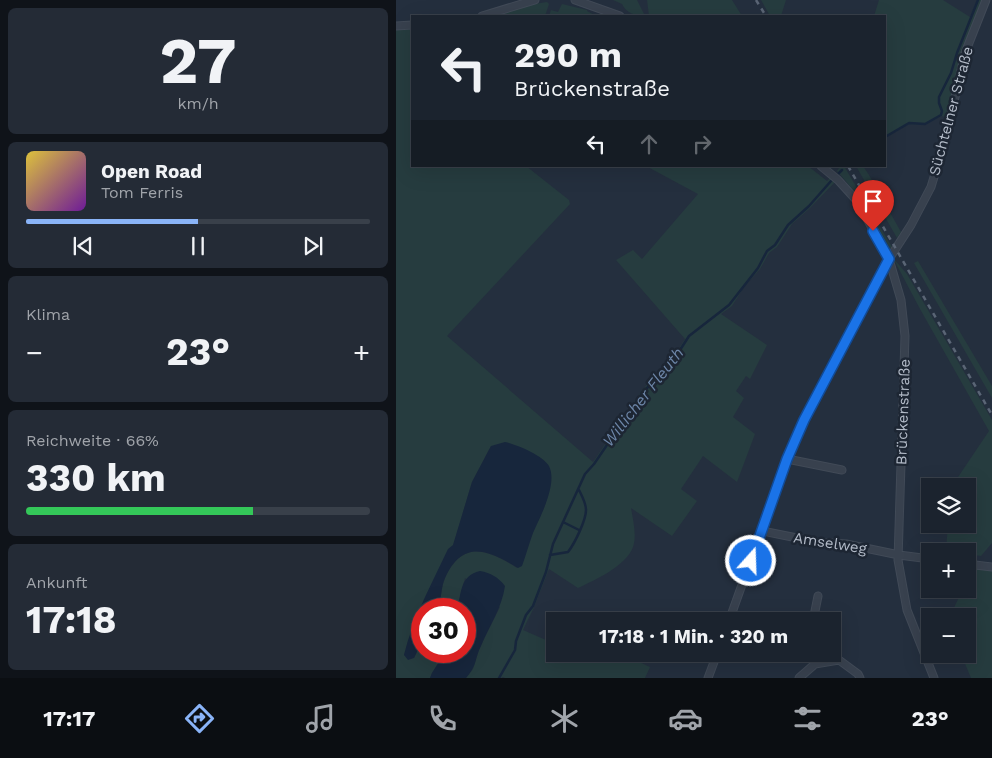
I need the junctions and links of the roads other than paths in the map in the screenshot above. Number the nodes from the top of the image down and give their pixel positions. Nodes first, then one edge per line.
1 (534, 0) edge
2 (575, 0) edge
3 (986, 0) edge
4 (485, 15) edge
5 (617, 15) edge
6 (411, 25) edge
7 (396, 26) edge
8 (822, 167) edge
9 (889, 259) junction
10 (787, 459) junction
11 (842, 470) dead end
12 (762, 531) junction
13 (899, 555) junction
14 (921, 558) edge
15 (976, 565) edge
16 (992, 567) edge
17 (818, 596) dead end
18 (732, 612) edge
19 (815, 612) edge
20 (714, 662) edge
21 (815, 664) joint
22 (708, 678) edge
23 (800, 678) edge
24 (860, 678) edge
25 (934, 678) edge

1 - 4 street
2 - 5 street
3 - 9 street, Süchtelner Straße
6 - 7 street
8 - 9 street, Brückenstraße
9 - 10 street, Süchtelner Straße
9 - 13 street, Brückenstraße
10 - 11 street
10 - 12 street, Süchtelner Straße
12 - 13 street, Amselweg
12 - 18 street, Süchtelner Straße
13 - 14 street, Amselweg
13 - 25 street, Brückenstraße
15 - 16 street
17 - 19 street
20 - 22 street
21 - 23 street
21 - 24 street

